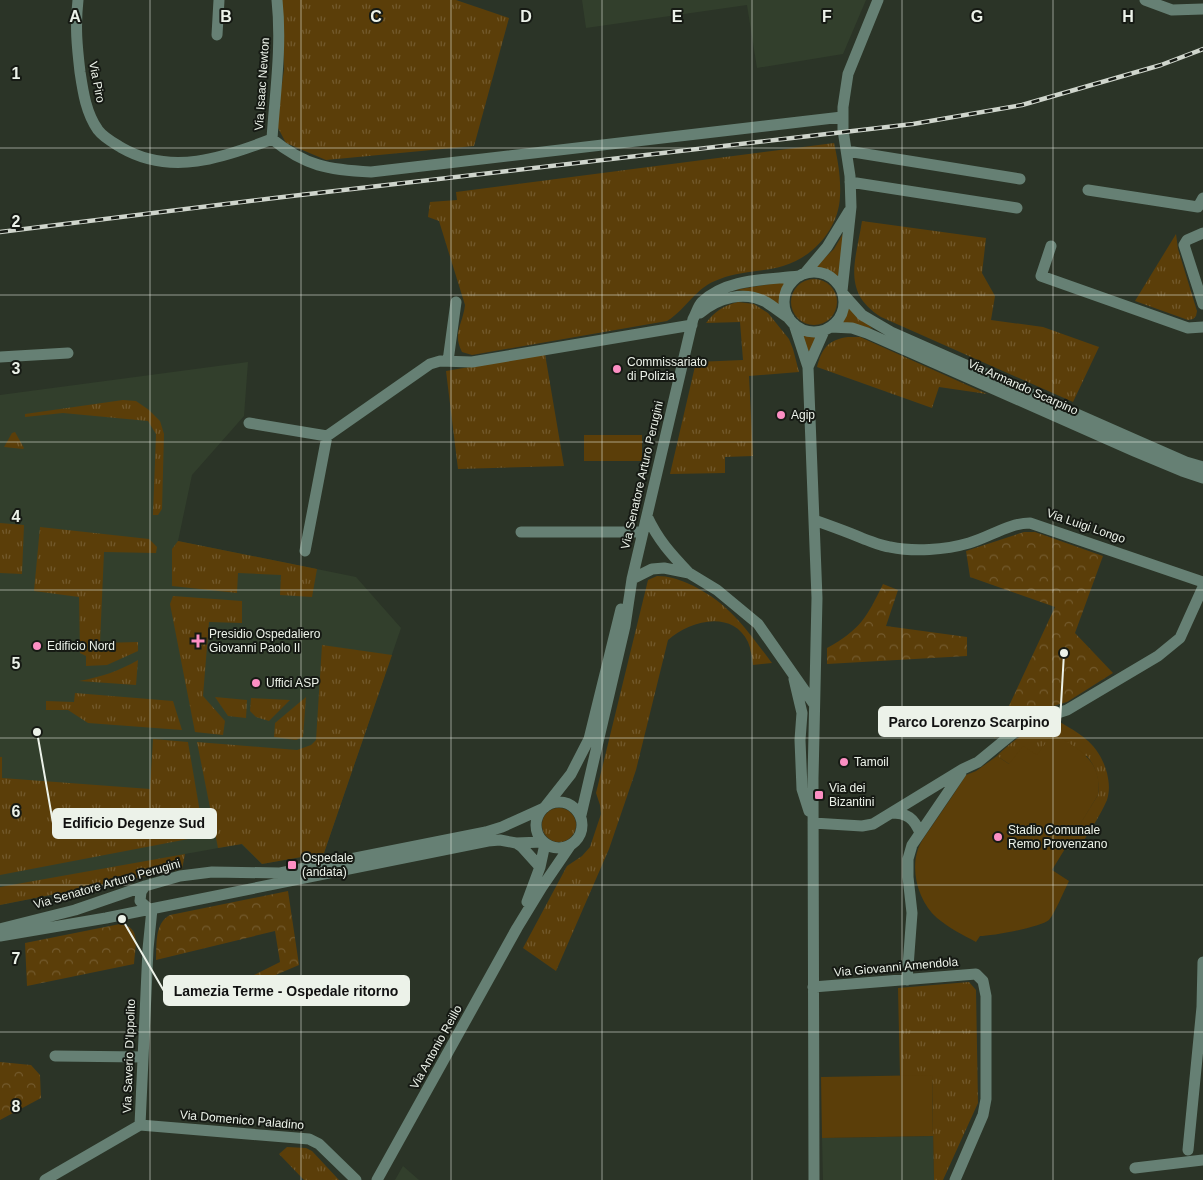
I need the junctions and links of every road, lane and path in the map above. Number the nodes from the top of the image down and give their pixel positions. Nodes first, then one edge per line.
1 (78, 0) edge
2 (219, 0) edge
3 (277, 0) edge
4 (878, 0) edge
5 (1147, 0) edge
6 (1203, 9) edge
7 (217, 35) dead end
8 (842, 116) junction
9 (272, 139) junction
10 (847, 151) junction
11 (1020, 179) dead end
12 (850, 182) junction
13 (1088, 190) dead end
14 (1203, 198) edge
15 (851, 207) junction
16 (1017, 208) dead end
17 (1203, 233) edge
18 (1051, 246) dead end
19 (802, 275) junction
20 (843, 293) junction
21 (456, 302) dead end
22 (1203, 304) edge
23 (791, 321) junction
24 (693, 322) junction
25 (1203, 327) edge
26 (827, 329) junction
27 (68, 353) dead end
28 (0, 357) edge
29 (448, 361) junction
30 (808, 367) junction
31 (249, 423) dead end
32 (327, 436) junction
33 (1203, 467) edge
34 (1203, 478) edge
35 (647, 516) junction
36 (814, 520) junction
37 (521, 532) dead end
38 (643, 532) junction
39 (305, 551) dead end
40 (689, 573) junction
41 (632, 579) junction
42 (1203, 582) edge
43 (1203, 587) edge
44 (792, 672) junction
45 (816, 676) junction
46 (814, 709) junction
47 (802, 713) junction
48 (963, 769) junction
49 (545, 807) junction
50 (891, 813) junction
51 (581, 815) junction
52 (813, 820) junction
53 (920, 833) junction
54 (516, 843) junction
55 (544, 843) junction
56 (570, 846) junction
57 (540, 867) junction
58 (224, 872) junction
59 (145, 886) junction
60 (222, 894) junction
61 (150, 909) junction
62 (517, 928) junction
63 (0, 929) edge
64 (0, 936) edge
65 (1203, 962) edge
66 (907, 980) junction
67 (813, 987) junction
68 (1203, 1007) edge
69 (54, 1056) dead end
70 (143, 1057) junction
71 (140, 1125) junction
72 (1188, 1150) dead end
73 (1203, 1160) edge
74 (1135, 1168) dead end
75 (45, 1180) edge
76 (356, 1180) edge
77 (377, 1180) edge
78 (814, 1180) edge
79 (955, 1180) edge

1 - 9 street, Via Piro
2 - 7 street
3 - 9 street, Via Isaac Newton
4 - 8 street
5 - 6 street
8 - 9 street
8 - 10 street
10 - 11 street
10 - 12 street
12 - 15 street
12 - 16 street
13 - 14 street
15 - 19 street
15 - 20 street
17 - 22 street
18 - 25 street
19 - 20 street
19 - 23 street
19 - 24 street, Via Senatore Arturo Perugini
20 - 26 street
20 - 33 street, Via Armando Scarpino
21 - 29 street
23 - 24 street
23 - 26 street
23 - 30 street
24 - 29 street
24 - 35 street, Via Senatore Arturo Perugini
26 - 30 street
26 - 34 street, Via Armando Scarpino
27 - 28 street
29 - 32 street
30 - 36 street
31 - 32 street
32 - 39 street
35 - 38 street, Via Senatore Arturo Perugini
35 - 40 street
36 - 42 street, Via Luigi Longo
36 - 45 street
37 - 38 street
38 - 41 street, Via Senatore Arturo Perugini
40 - 41 street
40 - 44 street
41 - 49 street, Via Senatore Arturo Perugini
41 - 51 street, Via Senatore Arturo Perugini
43 - 48 street
44 - 45 street
44 - 46 street
44 - 47 street
45 - 46 street
46 - 47 street
46 - 52 street
47 - 52 street
48 - 50 street
48 - 53 street
49 - 51 street
49 - 55 street
49 - 58 street, Via Senatore Arturo Perugini
50 - 52 street
50 - 53 street
51 - 56 street
52 - 67 street
53 - 66 street
54 - 55 street, Via Senatore Arturo Perugini
54 - 57 street
54 - 60 street, Via Senatore Arturo Perugini
55 - 56 street
55 - 57 street, Via Antonio Reillo
56 - 62 street, Via Antonio Reillo
57 - 62 street, Via Antonio Reillo
58 - 59 street, Via Senatore Arturo Perugini
58 - 60 street
59 - 61 street
59 - 63 street, Via Senatore Arturo Perugini
60 - 61 street, Via Senatore Arturo Perugini
61 - 64 street, Via Senatore Arturo Perugini
61 - 70 street, Via Saverio D'Ippolito
62 - 77 street, Via Antonio Reillo
65 - 68 street
66 - 67 street, Via Giovanni Amendola
66 - 79 street, Via Giovanni Amendola
67 - 78 street
68 - 72 street
69 - 70 street
70 - 71 street, Via Saverio D'Ippolito
71 - 75 street, Via Saverio D'Ippolito
71 - 76 street, Via Domenico Paladino
73 - 74 street

